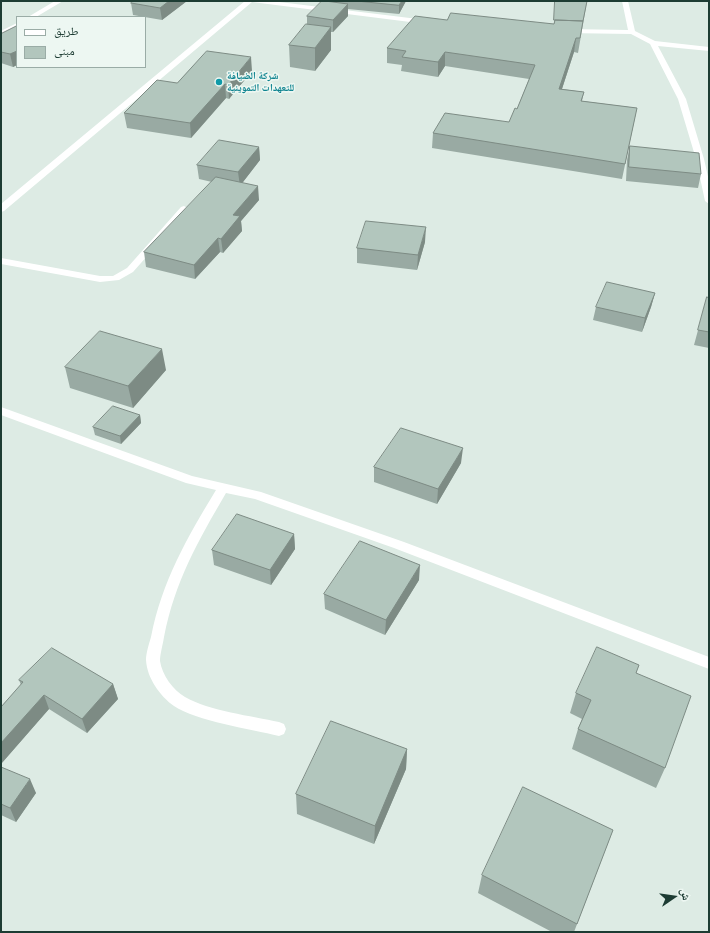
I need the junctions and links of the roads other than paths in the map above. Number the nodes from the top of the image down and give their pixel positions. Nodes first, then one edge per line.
1 (60, 1) edge
2 (249, 1) edge
3 (255, 1) edge
4 (625, 1) edge
5 (33, 16) edge
6 (434, 22) edge
7 (16, 26) edge
8 (560, 30) edge
9 (632, 32) junction
10 (1, 34) edge
11 (654, 43) junction
12 (709, 49) edge
13 (709, 201) edge
14 (1, 208) edge
15 (184, 209) edge
16 (1, 261) edge
17 (1, 411) edge
18 (223, 488) junction
19 (709, 663) edge
20 (279, 729) dead end

1 - 5 street
2 - 14 street
3 - 6 street
4 - 9 street
7 - 10 street
8 - 9 street
9 - 11 street
11 - 12 street
11 - 13 street
15 - 16 street
17 - 18 street
18 - 19 street
18 - 20 street

